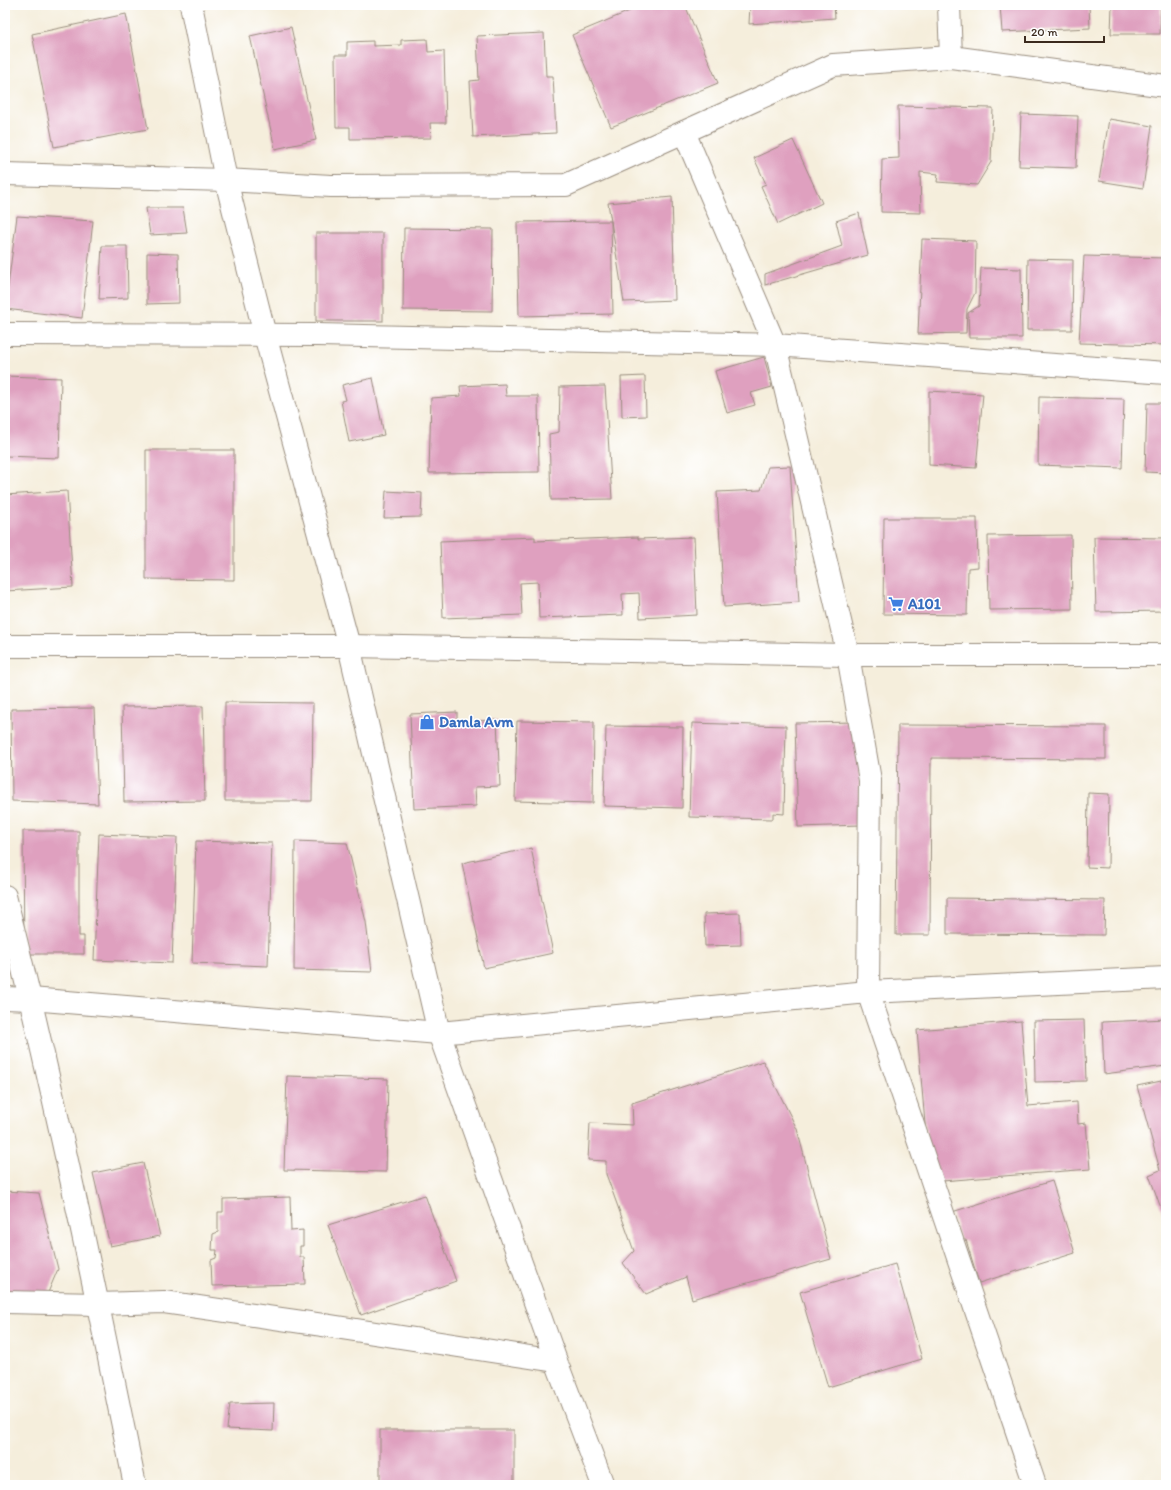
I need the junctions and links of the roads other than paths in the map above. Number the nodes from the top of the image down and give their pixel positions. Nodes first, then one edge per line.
1 (191, 5) edge
2 (949, 5) edge
3 (951, 57) junction
4 (1166, 86) edge
5 (684, 132) junction
6 (5, 174) edge
7 (226, 180) junction
8 (5, 334) edge
9 (265, 335) junction
10 (775, 345) junction
11 (1166, 372) edge
12 (5, 646) edge
13 (349, 646) junction
14 (848, 654) junction
15 (1166, 655) edge
16 (5, 896) edge
17 (1166, 978) edge
18 (868, 992) junction
19 (5, 998) edge
20 (31, 999) junction
21 (439, 1033) junction
22 (5, 1302) edge
23 (98, 1304) junction
24 (556, 1361) junction
25 (135, 1485) edge
26 (603, 1485) edge
27 (1035, 1485) edge

1 - 7 street
2 - 3 street
3 - 4 street
3 - 5 street
5 - 7 street
5 - 10 street
6 - 7 street
7 - 9 street
8 - 9 street
9 - 10 street
9 - 13 street
10 - 11 street
10 - 14 street
12 - 13 street
13 - 14 street
13 - 21 street
14 - 15 street
14 - 18 street
16 - 20 street
17 - 18 street
18 - 21 street
18 - 27 street
19 - 20 street
20 - 21 street
20 - 23 street
21 - 24 street
22 - 23 street
23 - 24 street
23 - 25 street
24 - 26 street

